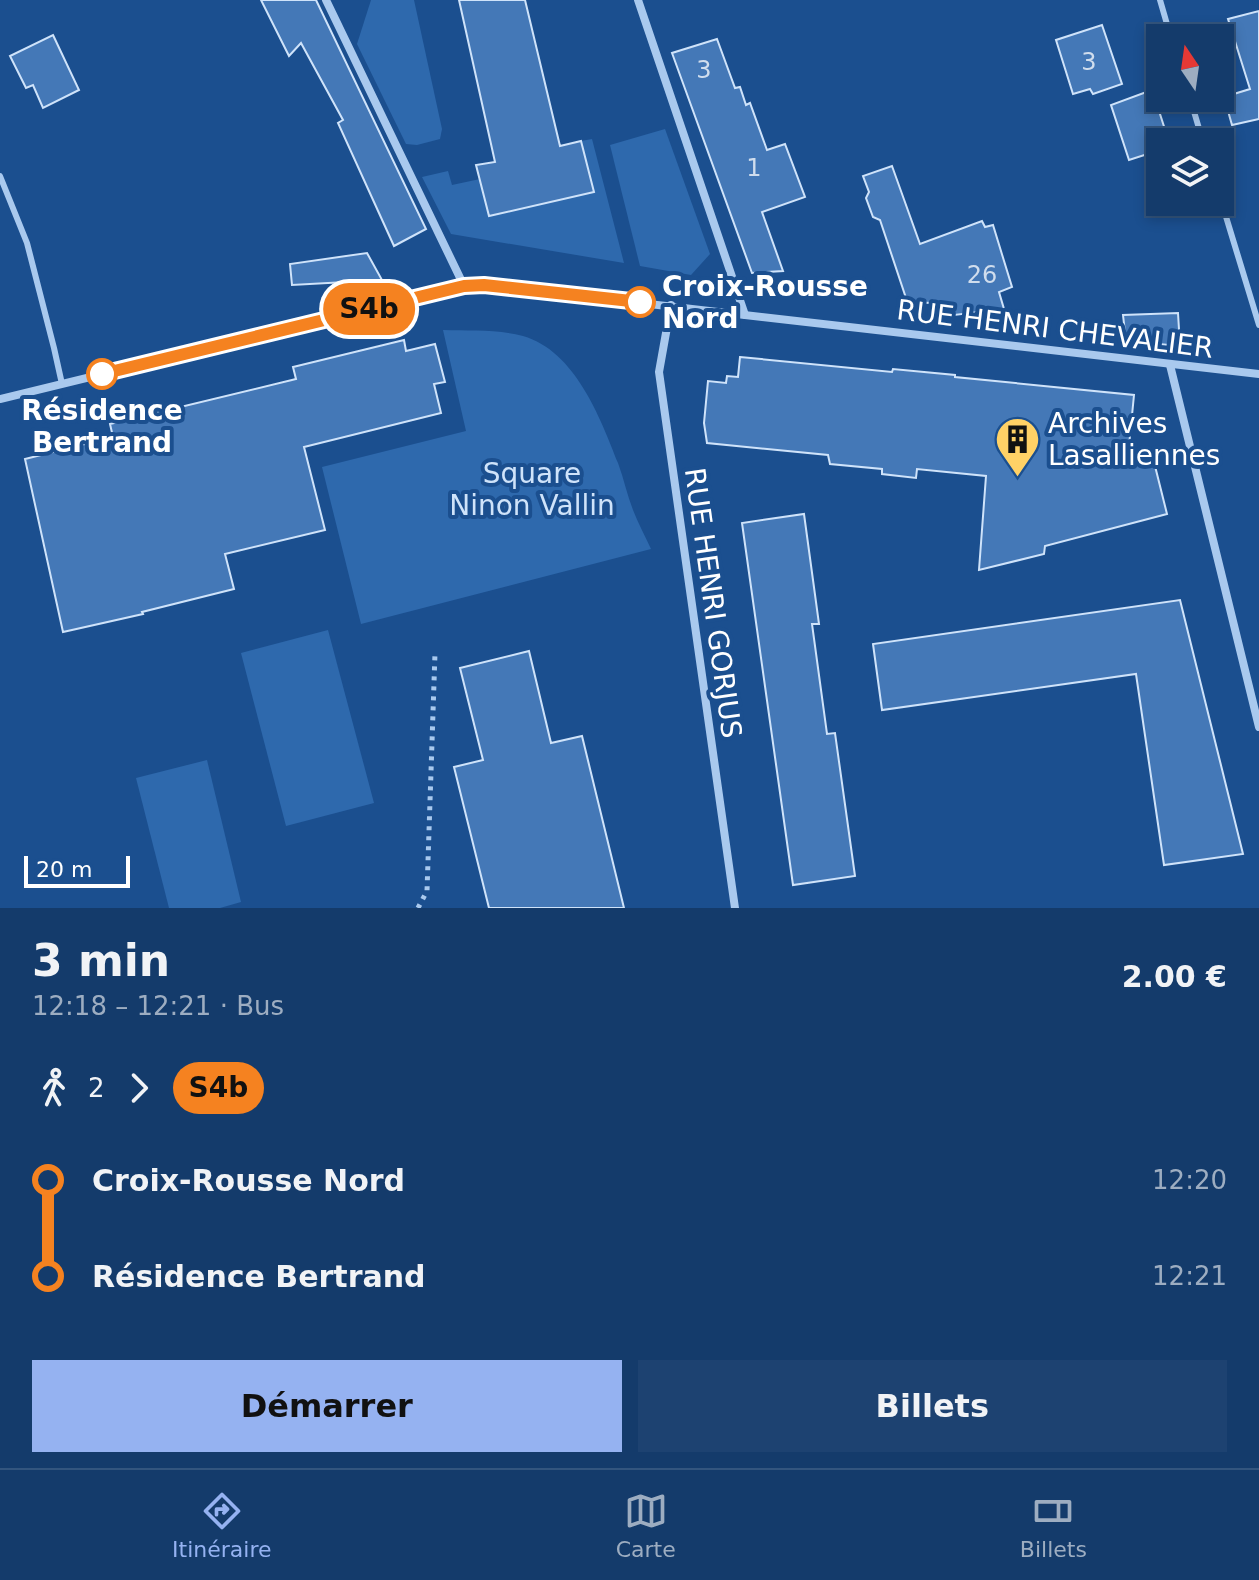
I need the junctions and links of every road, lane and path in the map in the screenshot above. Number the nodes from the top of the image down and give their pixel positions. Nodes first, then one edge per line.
1 (326, 0) edge
2 (638, 0) edge
3 (1160, 0) edge
4 (1167, 24) edge
5 (0, 176) edge
6 (1226, 216) edge
7 (464, 286) junction
8 (671, 305) junction
9 (745, 315) junction
10 (1259, 325) edge
11 (1170, 365) junction
12 (1259, 374) edge
13 (62, 384) junction
14 (0, 399) edge
15 (435, 653) dead end
16 (1259, 727) edge
17 (418, 908) edge
18 (735, 908) edge

1 - 7 street
2 - 9 street
3 - 4 lane
5 - 13 lane
6 - 10 lane
7 - 8 street, RUE HENRI CHEVALIER
7 - 13 street, RUE HENRI CHEVALIER
8 - 9 street, RUE HENRI CHEVALIER
8 - 18 street, RUE HENRI GORJUS
9 - 11 street, RUE HENRI CHEVALIER
11 - 12 street, RUE HENRI CHEVALIER
11 - 16 street
13 - 14 street, RUE HENRI CHEVALIER
15 - 17 path

